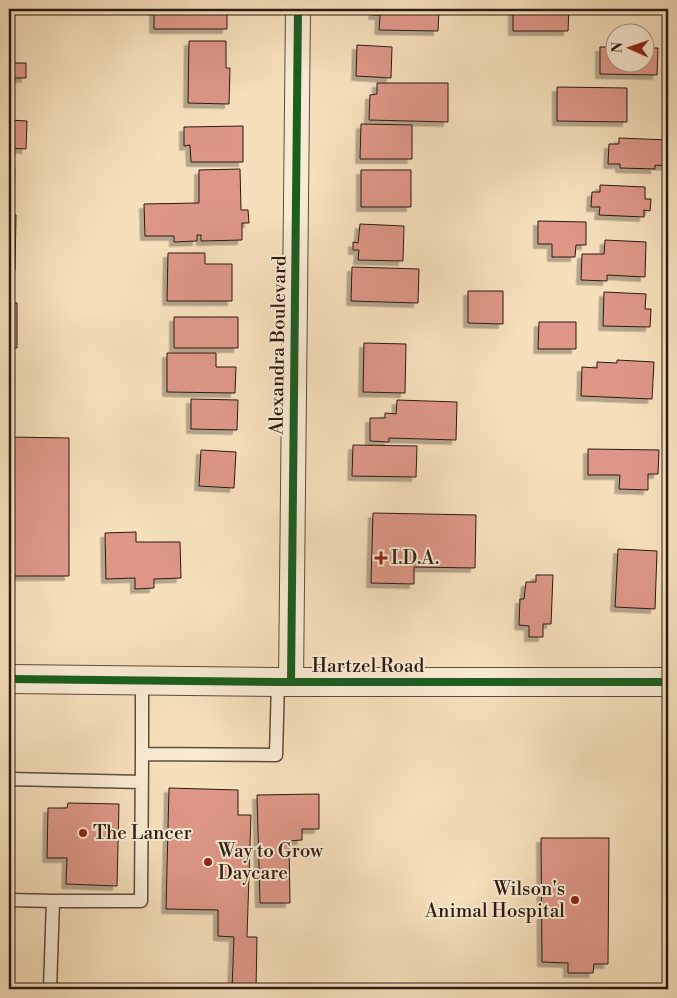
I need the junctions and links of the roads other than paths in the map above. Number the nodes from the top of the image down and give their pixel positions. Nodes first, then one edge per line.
1 (298, 9) edge
2 (9, 679) edge
3 (142, 680) junction
4 (285, 682) junction
5 (668, 682) edge
6 (142, 754) junction
7 (9, 779) edge
8 (142, 782) junction
9 (9, 900) edge
10 (53, 901) junction
11 (50, 989) edge

1 - 4 street, Alexandra Boulevard
2 - 3 street, Hartzel Road
3 - 4 street, Hartzel Road
3 - 6 lane
4 - 5 street, Hartzel Road
4 - 6 lane
6 - 8 lane
7 - 8 lane
8 - 10 lane
9 - 10 lane
10 - 11 lane

